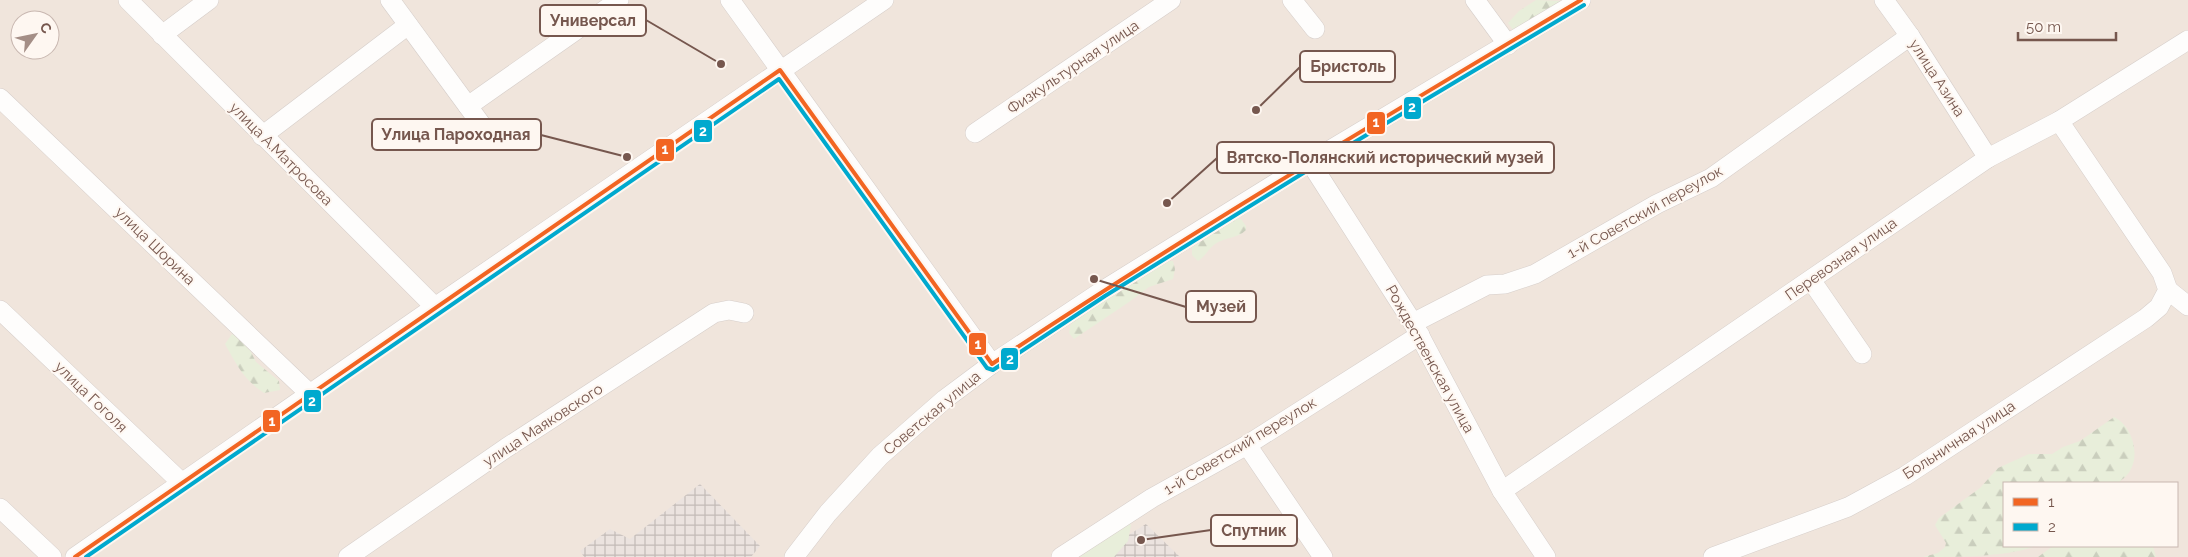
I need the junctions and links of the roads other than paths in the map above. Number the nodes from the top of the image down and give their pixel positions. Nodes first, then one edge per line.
1 (128, 0) edge
2 (209, 0) edge
3 (390, 0) edge
4 (619, 0) edge
5 (730, 0) edge
6 (884, 0) edge
7 (1171, 0) edge
8 (1292, 0) edge
9 (1475, 0) edge
10 (1581, 0) edge
11 (1884, 0) edge
12 (408, 25) junction
13 (1316, 30) dead end
14 (162, 34) junction
15 (1910, 36) junction
16 (2188, 40) edge
17 (1508, 45) junction
18 (780, 70) junction
19 (0, 98) edge
20 (468, 106) junction
21 (2059, 121) junction
22 (975, 133) dead end
23 (489, 135) dead end
24 (262, 136) junction
25 (1988, 158) junction
26 (1310, 162) junction
27 (1811, 280) junction
28 (2168, 290) junction
29 (435, 306) junction
30 (2188, 306) edge
31 (0, 310) edge
32 (744, 314) dead end
33 (1416, 329) junction
34 (1862, 354) dead end
35 (992, 364) junction
36 (310, 394) junction
37 (1247, 445) junction
38 (182, 483) junction
39 (1502, 491) junction
40 (0, 508) edge
41 (1722, 555) edge
42 (52, 557) edge
43 (75, 557) edge
44 (348, 557) edge
45 (794, 557) edge
46 (1061, 557) edge
47 (1323, 557) edge
48 (1546, 557) edge

1 - 14 street, улица А.Матросова
2 - 14 street
3 - 12 street
4 - 20 street
5 - 18 street
6 - 18 street
7 - 22 street, Физкультурная улица
8 - 13 street
9 - 17 street
10 - 17 street, Советская улица
11 - 15 street, улица Азина
12 - 20 street
12 - 24 street
14 - 24 street, улица А.Матросова
15 - 25 street, улица Азина
15 - 33 street, 1-й Советский переулок
16 - 21 street, Перевозная улица
17 - 26 street, Советская улица
18 - 29 street
18 - 35 street
19 - 36 street, улица Шорина
20 - 23 street
21 - 25 street, Перевозная улица
21 - 28 street
24 - 29 street, улица А.Матросова
25 - 27 street, Перевозная улица
26 - 33 street, Рождественская улица
26 - 35 street, Советская улица
27 - 34 street
27 - 39 street, Перевозная улица
28 - 30 street
28 - 41 street, Больничная улица
29 - 36 street
31 - 38 street, улица Гоголя
32 - 44 street, улица Маяковского
33 - 37 street, 1-й Советский переулок
33 - 39 street, Рождественская улица
35 - 45 street, Советская улица
36 - 38 street
37 - 46 street, 1-й Советский переулок
37 - 47 street
38 - 43 street
39 - 48 street, Рождественская улица
40 - 42 street

